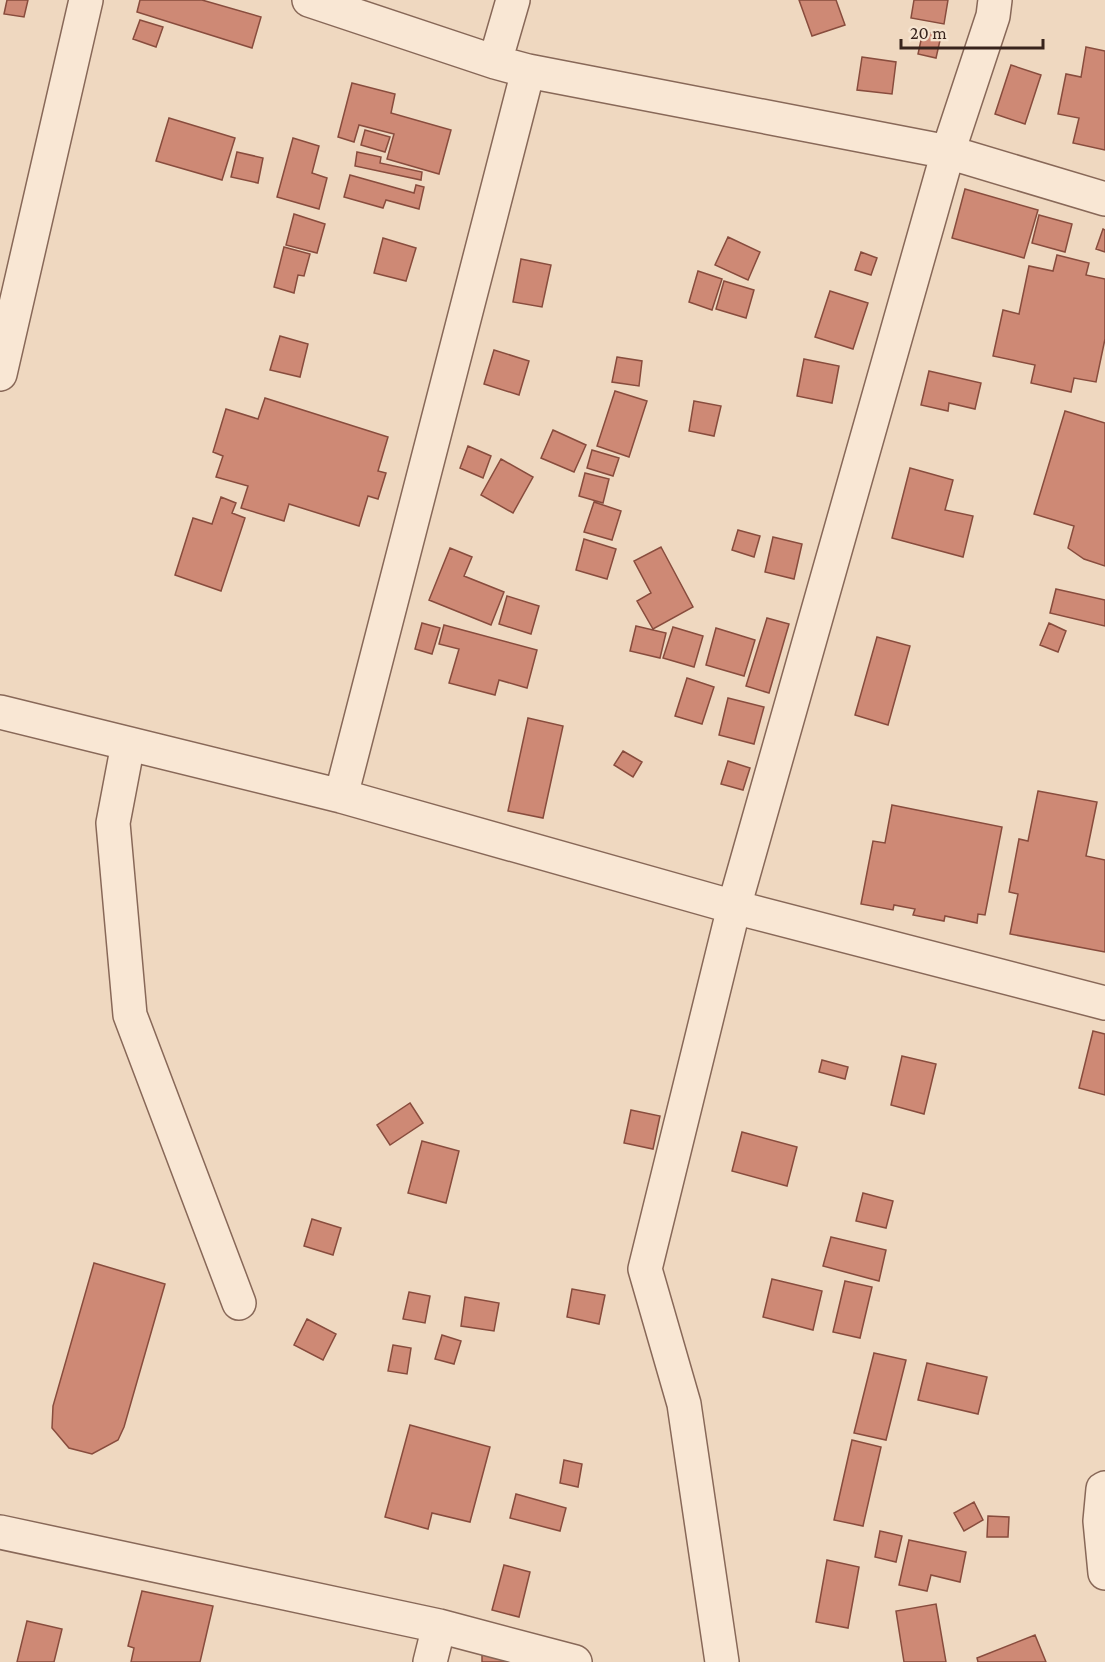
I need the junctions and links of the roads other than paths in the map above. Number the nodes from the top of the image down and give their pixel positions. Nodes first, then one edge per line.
1 (86, 0) edge
2 (309, 0) edge
3 (513, 0) edge
4 (995, 0) edge
5 (495, 62) junction
6 (528, 71) junction
7 (948, 152) junction
8 (1105, 199) edge
9 (0, 374) edge
10 (0, 712) edge
11 (128, 744) junction
12 (341, 796) junction
13 (734, 907) junction
14 (1105, 1003) edge
15 (239, 1303) dead end
16 (1105, 1488) edge
17 (0, 1532) edge
18 (1105, 1573) edge
19 (439, 1626) junction
20 (430, 1662) edge
21 (575, 1662) edge
22 (722, 1662) edge

1 - 9 street
2 - 5 street
3 - 5 street
4 - 7 street
5 - 6 street
6 - 7 street
6 - 12 street
7 - 8 street
7 - 13 street
10 - 11 street
11 - 12 street
11 - 15 street
12 - 13 street
13 - 14 street
13 - 22 street
16 - 18 street
17 - 19 street
19 - 20 street
19 - 21 street

